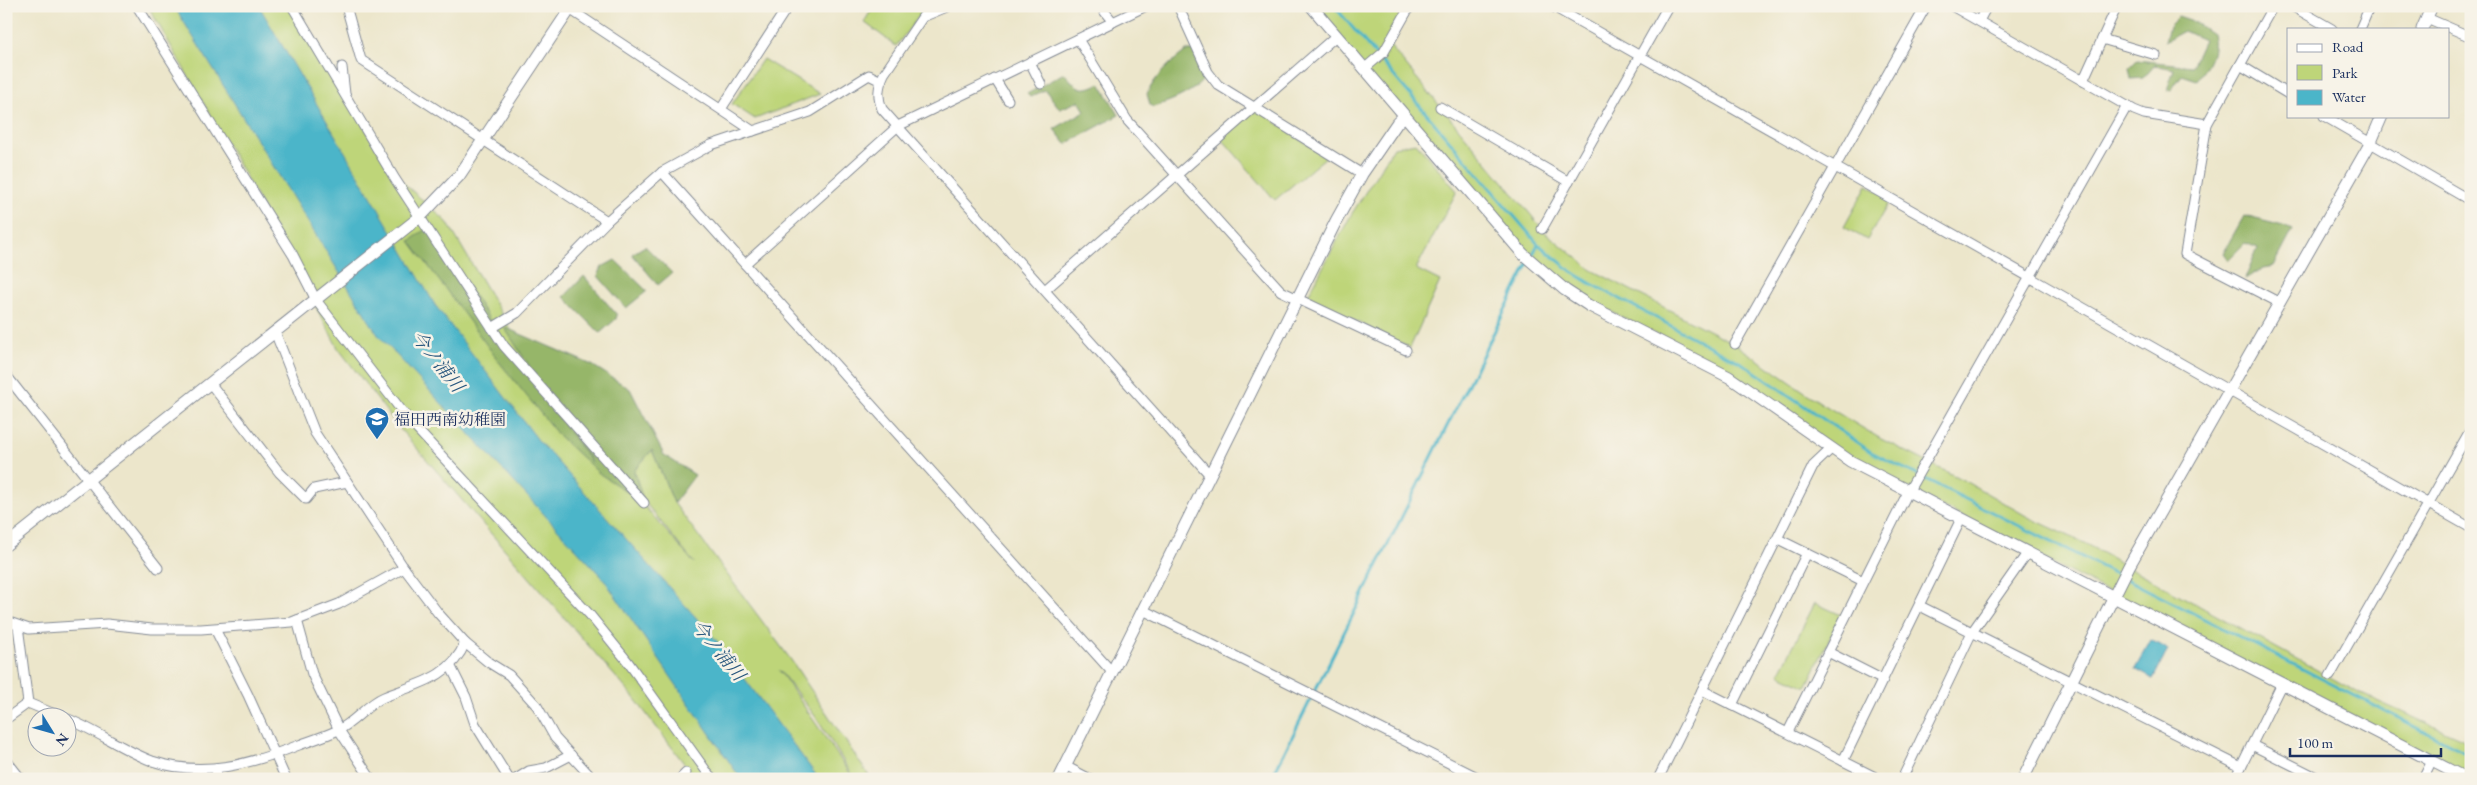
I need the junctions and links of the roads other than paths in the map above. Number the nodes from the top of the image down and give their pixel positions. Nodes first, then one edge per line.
1 (137, 6) edge
2 (292, 6) edge
3 (346, 6) edge
4 (788, 6) edge
5 (930, 6) edge
6 (949, 6) edge
7 (1100, 6) edge
8 (1146, 6) edge
9 (1178, 6) edge
10 (1311, 6) edge
11 (1410, 6) edge
12 (1552, 6) edge
13 (1668, 6) edge
14 (1926, 6) edge
15 (1952, 6) edge
16 (1988, 6) edge
17 (2117, 6) edge
18 (2273, 6) edge
19 (2292, 6) edge
20 (2370, 6) edge
21 (2432, 6) edge
22 (569, 7) edge
23 (925, 16) junction
24 (2427, 18) junction
25 (1113, 22) junction
26 (1979, 22) junction
27 (2330, 28) edge
28 (2360, 28) edge
29 (2422, 28) edge
30 (1336, 36) junction
31 (2471, 37) edge
32 (1078, 39) junction
33 (2102, 39) junction
34 (2156, 55) dead end
35 (1639, 56) junction
36 (1030, 62) junction
37 (2240, 65) junction
38 (342, 67) dead end
39 (1366, 67) junction
40 (995, 79) junction
41 (880, 81) junction
42 (2082, 81) junction
43 (1041, 84) dead end
44 (2287, 93) edge
45 (345, 97) junction
46 (1008, 100) dead end
47 (2127, 106) junction
48 (1254, 107) junction
49 (1440, 107) dead end
50 (721, 109) junction
51 (1404, 116) junction
52 (2327, 118) edge
53 (2381, 118) edge
54 (2207, 124) junction
55 (898, 126) junction
56 (754, 131) junction
57 (485, 140) junction
58 (2370, 144) junction
59 (1835, 167) junction
60 (662, 172) junction
61 (1362, 174) junction
62 (1176, 175) junction
63 (1569, 182) junction
64 (2471, 201) edge
65 (420, 217) junction
66 (607, 221) junction
67 (1542, 229) dead end
68 (745, 264) junction
69 (2029, 277) junction
70 (1045, 290) junction
71 (1297, 298) junction
72 (318, 299) junction
73 (2280, 303) junction
74 (492, 328) junction
75 (275, 332) junction
76 (1734, 344) dead end
77 (1406, 350) dead end
78 (6, 375) edge
79 (210, 383) junction
80 (2229, 391) junction
81 (2471, 429) edge
82 (1831, 449) junction
83 (1210, 475) junction
84 (89, 479) junction
85 (348, 482) junction
86 (1910, 489) junction
87 (644, 503) dead end
88 (2428, 504) junction
89 (1961, 519) junction
90 (2471, 528) edge
91 (1778, 538) junction
92 (6, 545) edge
93 (2028, 552) junction
94 (1807, 553) junction
95 (158, 568) dead end
96 (404, 568) junction
97 (1864, 581) junction
98 (2115, 596) junction
99 (1920, 606) junction
100 (1143, 610) junction
101 (6, 620) edge
102 (297, 620) junction
103 (18, 626) junction
104 (215, 629) junction
105 (1972, 632) junction
106 (465, 642) junction
107 (1828, 652) junction
108 (451, 667) junction
109 (1112, 672) junction
110 (2330, 676) dead end
111 (1883, 680) junction
112 (2071, 683) junction
113 (2282, 683) junction
114 (1702, 690) junction
115 (28, 703) junction
116 (1732, 705) junction
117 (40, 708) edge
118 (6, 719) edge
119 (78, 724) edge
120 (339, 730) junction
121 (1788, 732) junction
122 (2252, 745) junction
123 (274, 755) junction
124 (571, 755) junction
125 (6, 760) edge
126 (1843, 761) junction
127 (2432, 761) junction
128 (1065, 766) junction
129 (2241, 767) junction
130 (217, 768) junction
131 (21, 779) edge
132 (216, 779) edge
133 (286, 779) edge
134 (371, 779) edge
135 (509, 779) edge
136 (516, 779) edge
137 (593, 779) edge
138 (712, 779) edge
139 (1059, 779) edge
140 (1090, 779) edge
141 (1480, 779) edge
142 (1658, 779) edge
143 (1879, 779) edge
144 (1902, 779) edge
145 (2023, 779) edge
146 (2235, 779) edge
147 (2320, 779) edge
148 (2423, 779) edge
149 (2467, 779) edge

1 - 72 street
2 - 45 street
3 - 57 street
4 - 50 street
5 - 23 street
6 - 23 street
7 - 25 street
8 - 25 street
9 - 48 street
10 - 30 street
11 - 39 street
12 - 35 street
13 - 35 street
14 - 59 street
15 - 26 street
16 - 26 street
17 - 33 street
18 - 37 street
19 - 27 street
20 - 28 street
21 - 24 street
22 - 50 street
22 - 57 street
23 - 41 street
24 - 29 street
24 - 31 street
25 - 32 street
26 - 42 street
30 - 39 street
30 - 48 street
32 - 36 street
32 - 62 street
33 - 34 street
33 - 42 street
35 - 59 street
35 - 63 street
36 - 40 street
36 - 43 street
37 - 44 street
37 - 54 street
38 - 45 street
39 - 51 street
40 - 46 street
40 - 55 street
41 - 55 street
41 - 56 street
42 - 47 street
45 - 65 street
47 - 54 street
47 - 69 street
48 - 61 street
48 - 62 street
49 - 63 street
50 - 56 street
51 - 61 street
51 - 82 street
52 - 58 street
53 - 58 street
54 - 73 street
55 - 68 street
55 - 70 street
56 - 60 street
57 - 65 street
57 - 66 street
58 - 64 street
58 - 73 street
59 - 69 street
59 - 76 street
60 - 66 street
60 - 68 street
61 - 71 street
62 - 70 street
62 - 71 street
63 - 67 street
65 - 72 street
65 - 74 street
66 - 74 street
68 - 109 street
69 - 80 street
69 - 86 street
70 - 83 street
71 - 77 street
71 - 83 street
72 - 75 street
72 - 138 street
73 - 80 street
74 - 87 street
75 - 79 street
75 - 85 street
78 - 84 street
79 - 84 street
79 - 85 street
80 - 88 street
80 - 98 street
81 - 88 street
82 - 86 street
82 - 91 street
83 - 100 street
84 - 92 street
84 - 95 street
85 - 96 street
86 - 89 street
86 - 97 street
88 - 90 street
88 - 110 street
89 - 93 street
89 - 99 street
91 - 94 street
91 - 114 street
93 - 98 street
93 - 105 street
94 - 97 street
94 - 116 street
96 - 102 street
96 - 106 street
97 - 107 street
98 - 112 street
98 - 113 street
99 - 105 street
99 - 111 street
100 - 109 street
100 - 141 street
101 - 103 street
102 - 104 street
102 - 120 street
103 - 104 street
103 - 115 street
104 - 123 street
105 - 112 street
105 - 144 street
106 - 108 street
106 - 124 street
107 - 111 street
107 - 121 street
108 - 120 street
108 - 135 street
109 - 128 street
111 - 126 street
112 - 129 street
112 - 145 street
113 - 122 street
113 - 127 street
114 - 116 street
114 - 142 street
115 - 117 street
115 - 118 street
116 - 121 street
119 - 130 street
120 - 123 street
120 - 134 street
121 - 126 street
122 - 129 street
122 - 147 street
123 - 130 street
123 - 133 street
124 - 136 street
124 - 137 street
125 - 131 street
126 - 143 street
127 - 148 street
127 - 149 street
128 - 139 street
128 - 140 street
129 - 146 street
130 - 132 street

